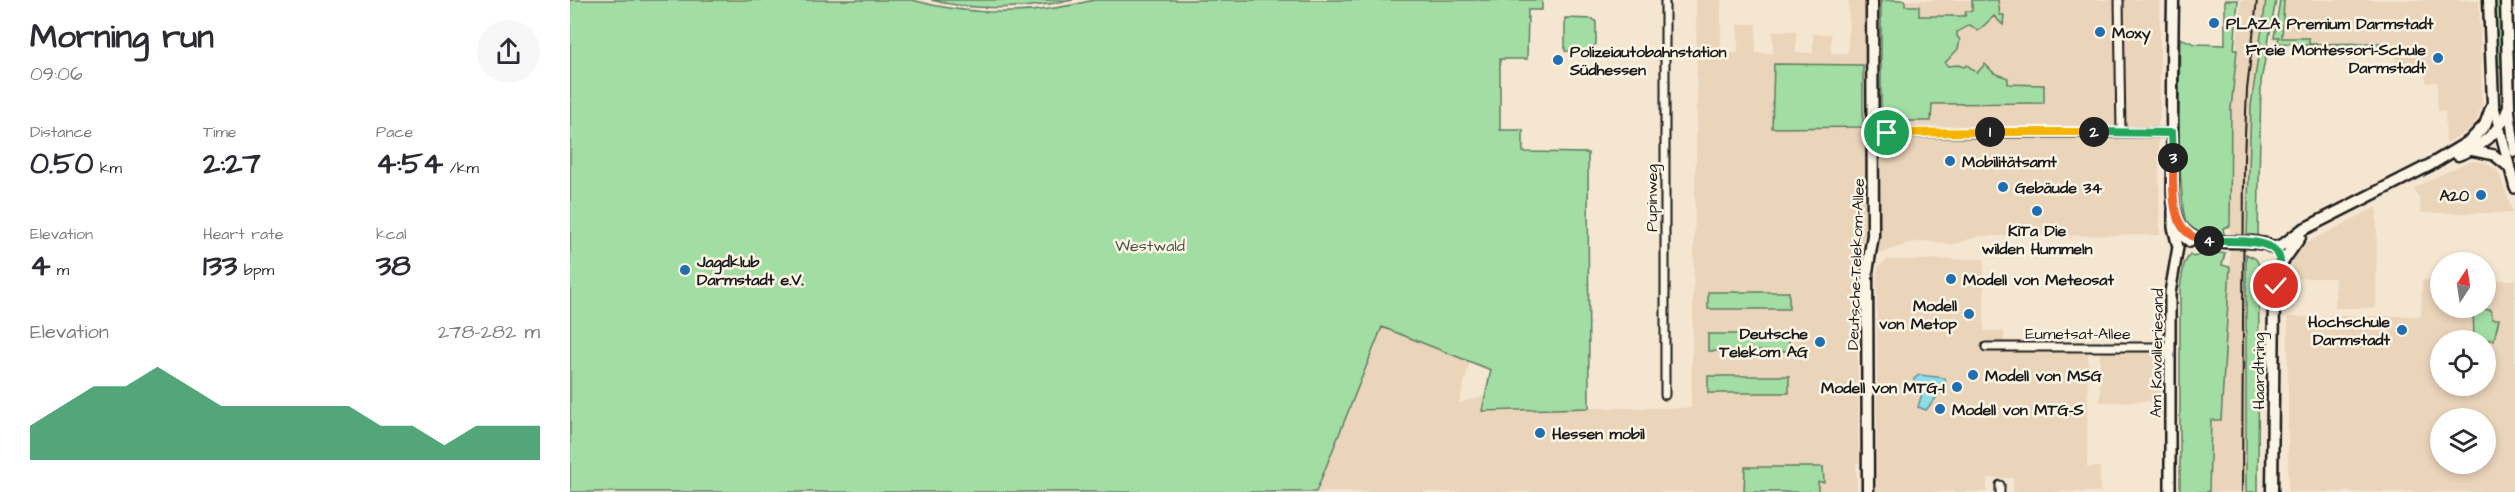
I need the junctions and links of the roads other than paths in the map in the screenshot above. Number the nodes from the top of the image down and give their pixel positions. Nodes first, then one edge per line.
1 (1665, 0) edge
2 (1872, 0) edge
3 (2119, 0) edge
4 (2173, 0) edge
5 (2489, 0) edge
6 (2506, 0) edge
7 (2491, 66) junction
8 (2507, 67) junction
9 (2493, 103) junction
10 (2509, 107) junction
11 (2498, 127) junction
12 (2121, 132) junction
13 (1872, 133) junction
14 (2172, 133) junction
15 (2470, 150) junction
16 (2515, 152) edge
17 (2430, 165) junction
18 (2509, 167) junction
19 (2515, 188) edge
20 (2174, 206) junction
21 (2310, 226) junction
22 (2204, 241) junction
23 (2190, 242) junction
24 (2178, 247) junction
25 (2273, 248) junction
26 (2280, 267) junction
27 (1986, 347) dead end
28 (2170, 347) junction
29 (1665, 395) dead end
30 (1868, 492) edge
31 (2170, 492) edge
32 (2272, 492) edge

1 - 29 street, Pupinweg
2 - 13 main road, Deutsche-Telekom-Allee
3 - 12 street
4 - 14 main road, Am Kavalleriesand
5 - 7 main road
6 - 8 main road
7 - 8 main road
7 - 9 main road
8 - 10 main road
9 - 11 street
9 - 17 main road, Haardtring
10 - 11 main road, Haardtring
10 - 16 street
11 - 15 main road, Haardtring
11 - 18 street
12 - 13 street
12 - 14 street
13 - 30 main road, Deutsche-Telekom-Allee
14 - 20 main road, Am Kavalleriesand
15 - 17 main road, Haardtring
15 - 18 street
17 - 21 main road, Haardtring
18 - 19 street
20 - 22 main road
20 - 23 street
20 - 24 street, Am Kavalleriesand
21 - 25 main road, Haardtring
21 - 26 main road, Haardtring
22 - 23 street
22 - 25 main road, bridge
23 - 24 street
24 - 28 street, Am Kavalleriesand
25 - 26 street
26 - 32 main road, Haardtring
27 - 28 street, Eumetsat-Allee
28 - 31 street, Am Kavalleriesand

